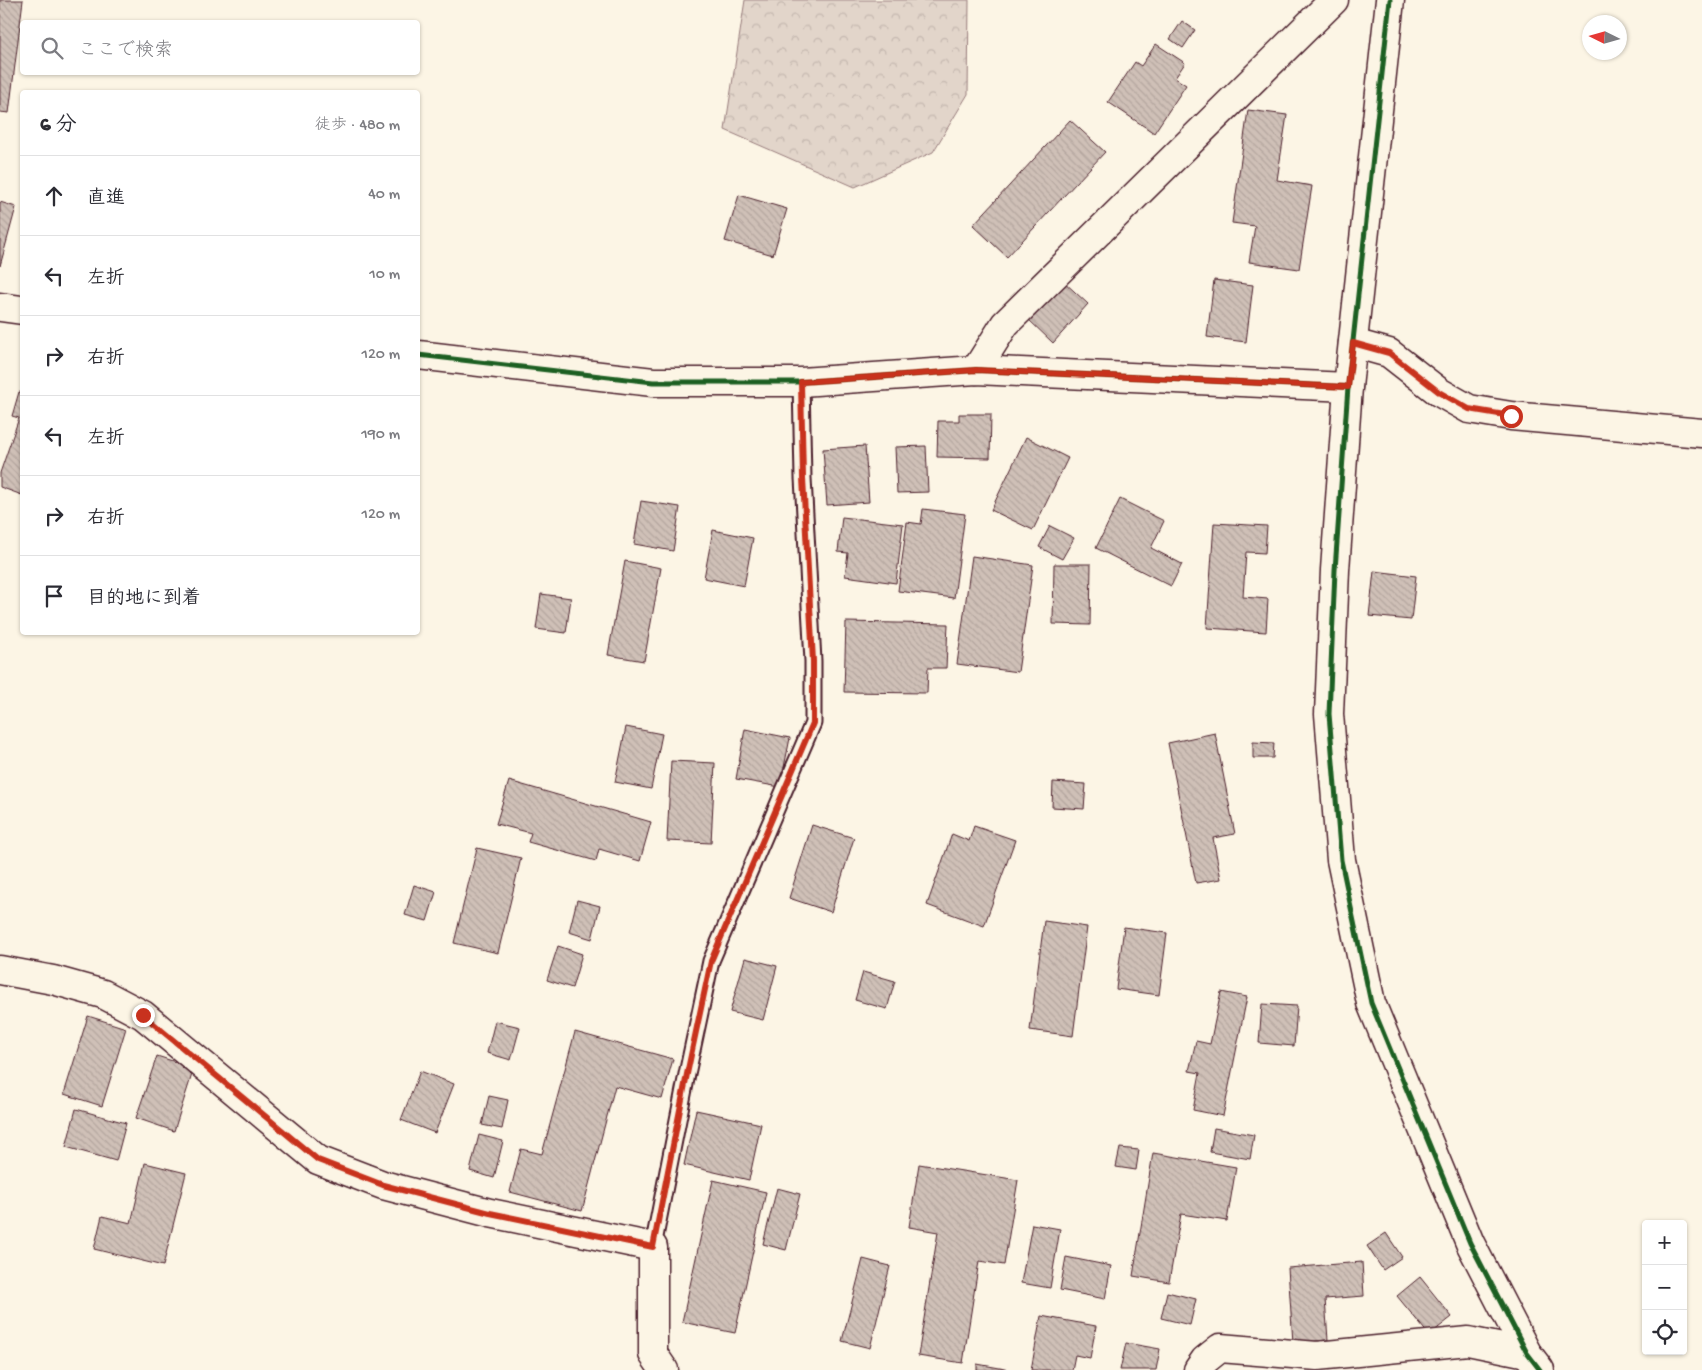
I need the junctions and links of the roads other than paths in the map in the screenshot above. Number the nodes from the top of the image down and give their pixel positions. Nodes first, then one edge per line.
1 (1334, 0) edge
2 (1390, 0) edge
3 (0, 307) edge
4 (20, 310) edge
5 (1353, 343) junction
6 (420, 355) edge
7 (976, 370) junction
8 (801, 382) junction
9 (1348, 387) junction
10 (1702, 433) edge
11 (0, 970) edge
12 (653, 1247) junction
13 (1536, 1365) edge
14 (664, 1370) edge
15 (1198, 1370) edge

1 - 7 street
2 - 5 street
3 - 4 street
5 - 9 street
5 - 10 street
6 - 8 street
7 - 8 street
7 - 9 street
8 - 12 lane
9 - 13 street
11 - 12 street
12 - 14 street
13 - 15 street

